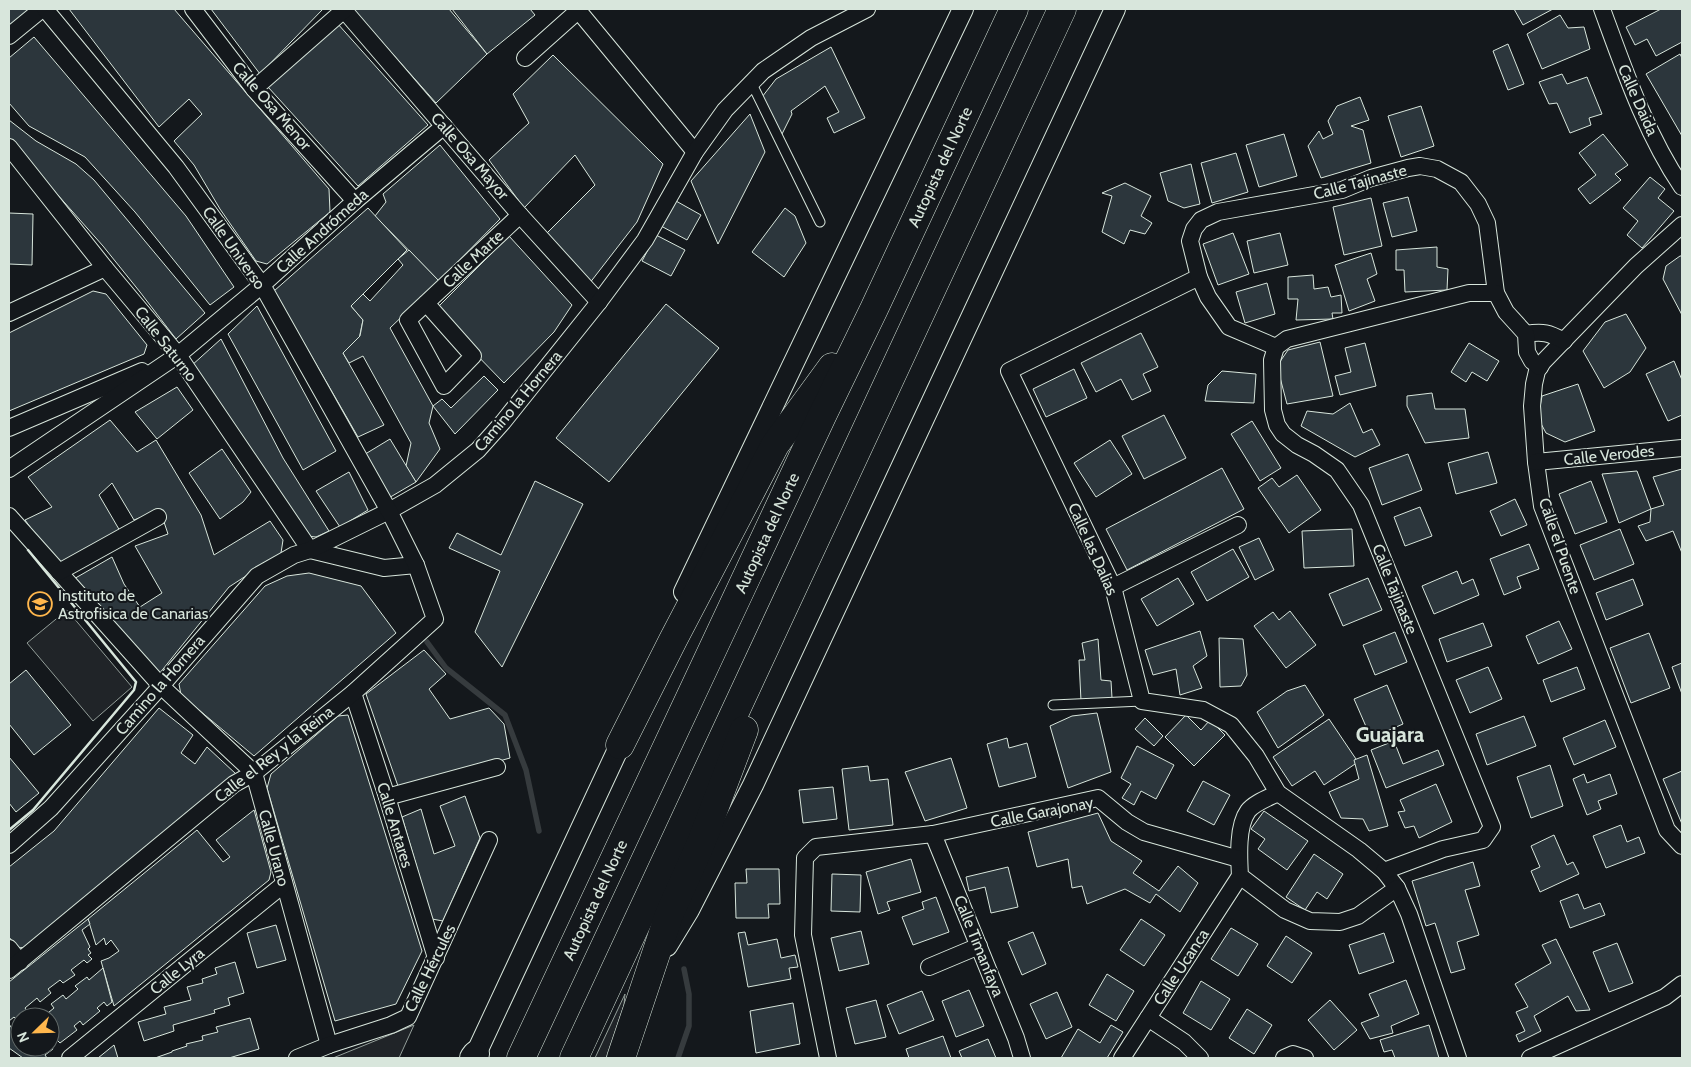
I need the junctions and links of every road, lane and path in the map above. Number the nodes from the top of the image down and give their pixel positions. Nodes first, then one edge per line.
1 (43, 9) edge
2 (193, 9) edge
3 (343, 9) edge
4 (578, 9) edge
5 (867, 9) edge
6 (963, 9) edge
7 (1014, 9) edge
8 (1062, 9) edge
9 (1114, 9) edge
10 (1602, 9) edge
11 (9, 36) edge
12 (525, 58) dead end
13 (751, 82) junction
14 (254, 89) junction
15 (444, 126) junction
16 (9, 147) edge
17 (695, 152) junction
18 (1682, 187) edge
19 (355, 201) junction
20 (520, 215) junction
21 (820, 222) dead end
22 (1682, 225) edge
23 (105, 268) junction
24 (1199, 277) junction
25 (262, 285) junction
26 (1496, 293) junction
27 (599, 302) junction
28 (426, 303) junction
29 (874, 309) junction
30 (9, 313) edge
31 (1526, 334) junction
32 (1564, 341) junction
33 (1276, 347) junction
34 (178, 355) junction
35 (1540, 367) junction
36 (9, 428) edge
37 (1682, 448) edge
38 (1536, 462) junction
39 (9, 469) edge
40 (828, 509) junction
41 (388, 511) junction
42 (9, 516) edge
43 (158, 517) dead end
44 (1238, 525) dead end
45 (310, 550) junction
46 (416, 565) junction
47 (59, 572) junction
48 (1113, 587) junction
49 (161, 686) junction
50 (353, 693) junction
51 (1142, 701) junction
52 (1053, 705) dead end
53 (620, 745) junction
54 (497, 767) dead end
55 (254, 773) junction
56 (1278, 793) junction
57 (387, 797) junction
58 (933, 834) junction
59 (489, 840) dead end
60 (9, 844) edge
61 (1682, 846) edge
62 (1239, 859) junction
63 (1384, 871) junction
64 (1240, 876) junction
65 (284, 884) junction
66 (1398, 888) junction
67 (979, 946) junction
68 (9, 948) edge
69 (436, 958) junction
70 (14, 966) edge
71 (929, 967) dead end
72 (651, 971) junction
73 (1682, 984) edge
74 (1148, 1018) junction
75 (329, 1045) junction
76 (474, 1057) edge
77 (70, 1058) edge
78 (296, 1058) edge
79 (521, 1058) edge
80 (574, 1058) edge
81 (621, 1058) edge
82 (828, 1058) edge
83 (1022, 1058) edge
84 (1122, 1058) edge
85 (1200, 1058) edge
86 (1284, 1058) edge
87 (1305, 1058) edge
88 (1458, 1058) edge
89 (1530, 1058) edge

1 - 11 street
1 - 25 street, Calle Universo
2 - 14 street, Calle Osa Menor
3 - 14 street
3 - 15 street, Calle Osa Mayor
4 - 12 street
4 - 17 street
5 - 13 street, Camino la Hornera
6 - 53 street
7 - 29 highway, Autopista del Norte
8 - 40 highway
9 - 72 street
10 - 18 street, Calle Daida
13 - 17 street, Camino la Hornera
13 - 21 lane
14 - 19 street, Calle Osa Menor
15 - 19 street, Calle Andrómeda
15 - 20 street, Calle Osa Mayor
16 - 23 street, Calle Saturno
17 - 27 street, Camino la Hornera
19 - 25 street, Calle Andrómeda
20 - 27 street, Calle Osa Mayor
20 - 28 street, Calle Marte
22 - 32 street, Calle el Puente
23 - 30 street
23 - 34 street, Calle Saturno
24 - 26 street, Calle Tajinaste
24 - 33 street, Calle Tajinaste
24 - 48 street, Calle las Dalias
25 - 34 street, Calle Andrómeda
25 - 41 street, Calle Universo
26 - 31 street
26 - 33 street
27 - 41 street, Camino la Hornera
28 - 28 street, Calle Marte
29 - 53 highway
29 - 79 highway, Autopista del Norte
31 - 32 street
31 - 35 street
32 - 35 street, Calle el Puente
33 - 63 street, Calle Tajinaste
34 - 36 street, Calle Andrómeda
34 - 39 street, Calle Andrómeda
34 - 45 street, Calle Saturno
35 - 38 street, Calle el Puente
37 - 38 street, Calle Verodes
38 - 61 street, Calle el Puente
40 - 72 highway
40 - 80 highway
41 - 45 street, Camino la Hornera
41 - 46 street, Calle el Rey y la Reina
42 - 47 street
43 - 47 street
44 - 48 street
45 - 46 street
45 - 49 street, Camino la Hornera
46 - 50 street, Calle el Rey y la Reina
47 - 49 street
48 - 51 street, Calle las Dalias
49 - 55 street
49 - 60 street, Camino la Hornera
50 - 55 street, Calle el Rey y la Reina
50 - 57 street, Calle Antares
51 - 52 lane
51 - 56 street
53 - 76 street
54 - 57 street
55 - 65 street, Calle Urano
55 - 70 street, Calle el Rey y la Reina
56 - 62 street
56 - 63 street
57 - 69 street, Calle Antares
58 - 62 street, Calle Garajonay
58 - 67 street, Calle Timanfaya
58 - 82 street, Calle Garajonay
59 - 69 street, Calle Hércules
62 - 64 street
63 - 66 street
64 - 66 street
64 - 74 street, Calle Ucanca
65 - 75 street, Calle Urano
65 - 77 street, Calle Lyra
66 - 88 street
67 - 71 street
67 - 83 street, Calle Timanfaya
68 - 70 street
69 - 75 street, Calle Hércules
72 - 81 highway
73 - 89 street
74 - 84 street, Calle Ucanca
74 - 85 street
75 - 78 street, Calle Hércules
86 - 87 street

